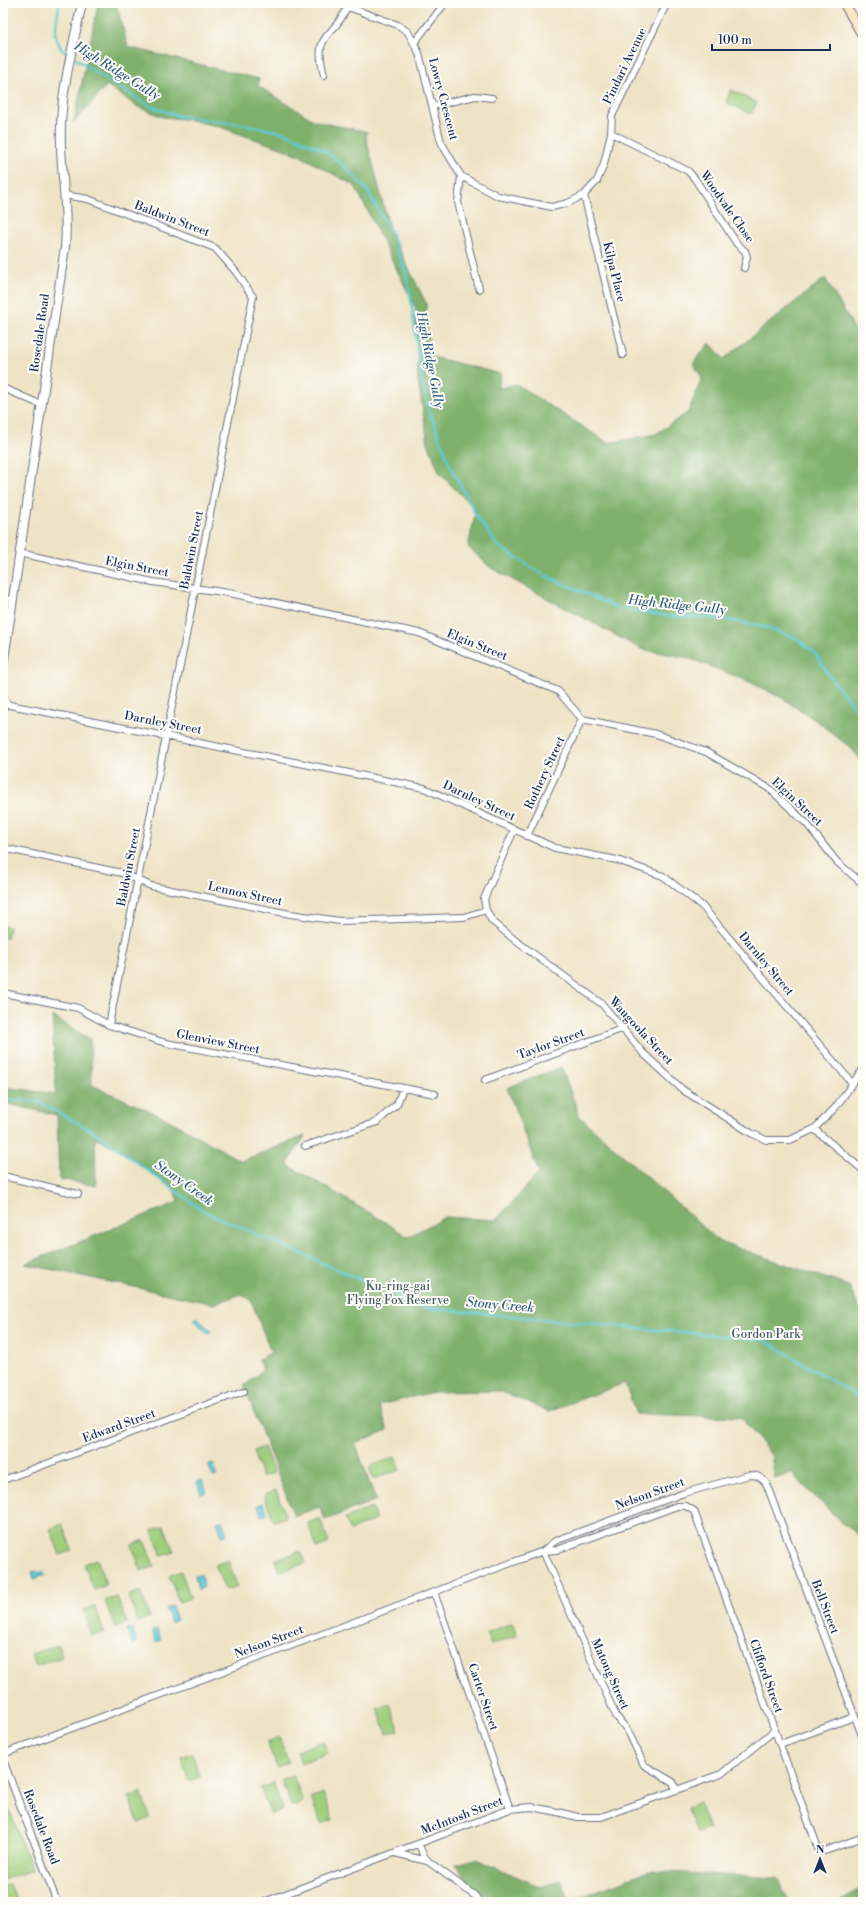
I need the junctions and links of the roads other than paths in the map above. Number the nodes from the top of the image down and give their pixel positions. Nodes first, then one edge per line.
1 (82, 3) edge
2 (336, 3) edge
3 (446, 3) edge
4 (667, 3) edge
5 (844, 3) edge
6 (347, 7) junction
7 (863, 36) edge
8 (414, 43) junction
9 (324, 75) dead end
10 (492, 98) dead end
11 (433, 106) junction
12 (611, 133) junction
13 (462, 176) junction
14 (64, 195) junction
15 (584, 195) junction
16 (552, 207) joint
17 (744, 268) dead end
18 (479, 289) dead end
19 (623, 355) dead end
20 (3, 388) edge
21 (42, 405) junction
22 (20, 553) junction
23 (196, 588) junction
24 (3, 666) edge
25 (4, 703) edge
26 (582, 719) junction
27 (167, 735) junction
28 (514, 830) junction
29 (527, 836) junction
30 (3, 848) edge
31 (138, 880) junction
32 (863, 884) edge
33 (486, 910) junction
34 (3, 993) edge
35 (109, 1025) junction
36 (624, 1028) junction
37 (863, 1069) edge
38 (485, 1080) dead end
39 (852, 1084) junction
40 (403, 1088) junction
41 (435, 1094) dead end
42 (814, 1129) junction
43 (305, 1146) dead end
44 (863, 1170) edge
45 (3, 1176) edge
46 (78, 1194) dead end
47 (244, 1392) dead end
48 (3, 1480) edge
49 (766, 1483) joint
50 (694, 1511) joint
51 (543, 1551) junction
52 (434, 1592) junction
53 (854, 1717) junction
54 (775, 1730) junction
55 (863, 1738) edge
56 (780, 1744) junction
57 (3, 1754) edge
58 (3, 1760) edge
59 (676, 1790) junction
60 (510, 1809) junction
61 (863, 1836) edge
62 (419, 1844) junction
63 (395, 1853) junction
64 (429, 1862) junction
65 (57, 1902) edge
66 (264, 1902) edge
67 (480, 1902) edge

1 - 14 street, Rosedale Road
2 - 6 street, Lowry Crescent
3 - 8 street
4 - 12 street, Pindari Avenue
5 - 7 main road
6 - 8 street, Lowry Crescent
6 - 9 street
8 - 11 street, Lowry Crescent
10 - 11 street
11 - 13 street, Lowry Crescent
12 - 15 street, Pindari Avenue
12 - 17 street, Woodvale Close
13 - 16 street, Lowry Crescent
13 - 18 street
14 - 21 street, Rosedale Road
14 - 23 street, Baldwin Street
15 - 16 street, Pindari Avenue
15 - 19 street, Kilpa Place
20 - 21 street
21 - 22 street, Rosedale Road
22 - 23 street, Elgin Street
22 - 24 street, Rosedale Road
23 - 26 street, Elgin Street
23 - 27 street, Baldwin Street
25 - 27 street, Darnley Street
26 - 29 street, Rothery Street
26 - 32 street, Elgin Street
27 - 28 street, Darnley Street
27 - 31 street, Baldwin Street
28 - 29 street, Darnley Street
28 - 33 street
29 - 39 street, Darnley Street
30 - 31 street, Lennox Street
31 - 33 street, Lennox Street
31 - 35 street, Baldwin Street
33 - 36 street, Waugoola Street
34 - 35 street, Glenview Street
35 - 40 street, Glenview Street
36 - 38 street, Taylor Street
36 - 42 street, Waugoola Street
37 - 39 street
39 - 42 street
40 - 41 street, Glenview Street
40 - 43 street
42 - 44 street
45 - 46 street
47 - 48 street, Edward Street
49 - 51 street, Nelson Street
49 - 53 street, Bell Street
50 - 51 street, Nelson Street
50 - 54 street, Clifford Street
51 - 52 street, Nelson Street
51 - 59 street, Matong Street
52 - 57 street, Nelson Street
52 - 60 street, Carter Street
53 - 55 street, Bell Street
53 - 56 street
54 - 56 street, Clifford Street
54 - 59 street, McIntosh Street
56 - 61 street, Clifford Street
58 - 65 street, Rosedale Road
59 - 60 street, McIntosh Street
60 - 62 street, McIntosh Street
62 - 63 street, McIntosh Street
62 - 64 street
63 - 64 street
63 - 66 street, McIntosh Street
64 - 67 street

